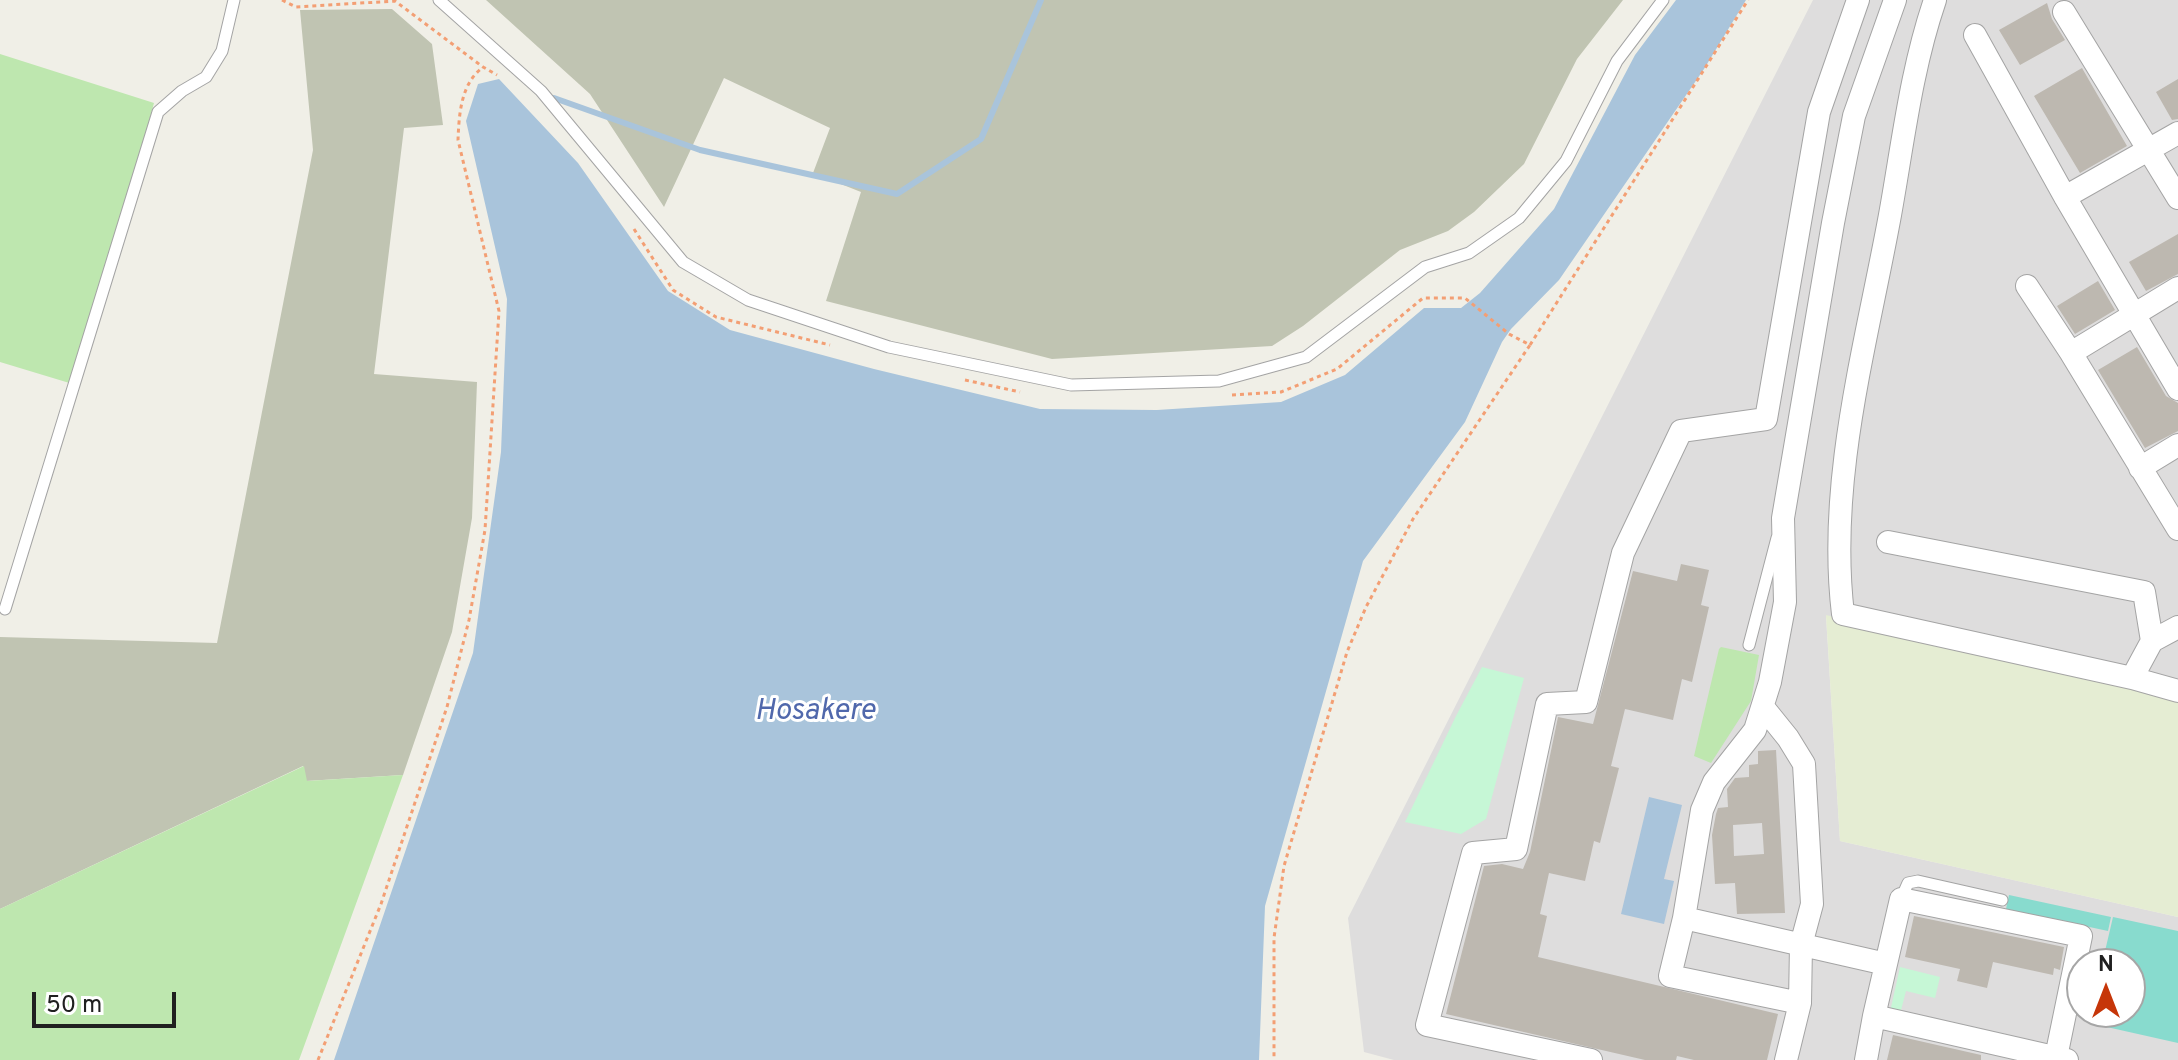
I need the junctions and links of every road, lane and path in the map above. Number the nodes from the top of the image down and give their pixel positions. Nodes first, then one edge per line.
1 (234, 0) edge
2 (282, 0) edge
3 (439, 0) edge
4 (1663, 0) edge
5 (1748, 0) edge
6 (1858, 0) edge
7 (1895, 0) edge
8 (1935, 0) edge
9 (2064, 12) dead end
10 (1975, 35) dead end
11 (483, 67) junction
12 (498, 75) dead end
13 (1819, 112) junction
14 (1854, 116) junction
15 (2178, 133) edge
16 (2149, 150) junction
17 (2065, 197) junction
18 (2178, 198) edge
19 (628, 220) dead end
20 (2027, 286) dead end
21 (2178, 288) edge
22 (2133, 314) junction
23 (831, 345) dead end
24 (1530, 345) junction
25 (2071, 353) junction
26 (961, 379) dead end
27 (2178, 389) edge
28 (1028, 393) dead end
29 (1219, 396) dead end
30 (2178, 445) edge
31 (2140, 468) junction
32 (1783, 518) junction
33 (2178, 529) edge
34 (1888, 542) dead end
35 (5, 609) dead end
36 (2178, 627) edge
37 (2152, 641) junction
38 (1749, 645) dead end
39 (2132, 678) junction
40 (2178, 691) edge
41 (1763, 707) junction
42 (1901, 899) junction
43 (2002, 900) dead end
44 (1684, 918) junction
45 (1801, 945) junction
46 (1886, 964) junction
47 (1800, 1003) junction
48 (1874, 1016) junction
49 (2062, 1059) edge
50 (318, 1060) edge
51 (1274, 1060) edge
52 (1591, 1060) edge
53 (1786, 1060) edge
54 (1866, 1060) edge

1 - 35 lane
2 - 11 path
3 - 4 lane
5 - 24 path
6 - 13 street
7 - 14 street
8 - 39 street
9 - 16 street
10 - 17 street
11 - 12 path
11 - 50 path
13 - 14 street
13 - 52 street
14 - 32 street
15 - 16 street
16 - 17 street
16 - 18 street
17 - 22 street
19 - 23 path
20 - 25 street
21 - 22 street
22 - 25 street
22 - 27 street
24 - 29 path
24 - 51 path
25 - 31 street
26 - 28 path
30 - 31 street
31 - 33 street
32 - 38 lane
32 - 41 street
34 - 37 street
36 - 37 street
37 - 39 street
39 - 40 street
41 - 44 street
41 - 45 street
42 - 43 lane
42 - 46 street
42 - 49 street
44 - 45 street
44 - 47 street
45 - 46 street
45 - 47 street
46 - 48 street
47 - 53 street
48 - 49 street
48 - 54 street

